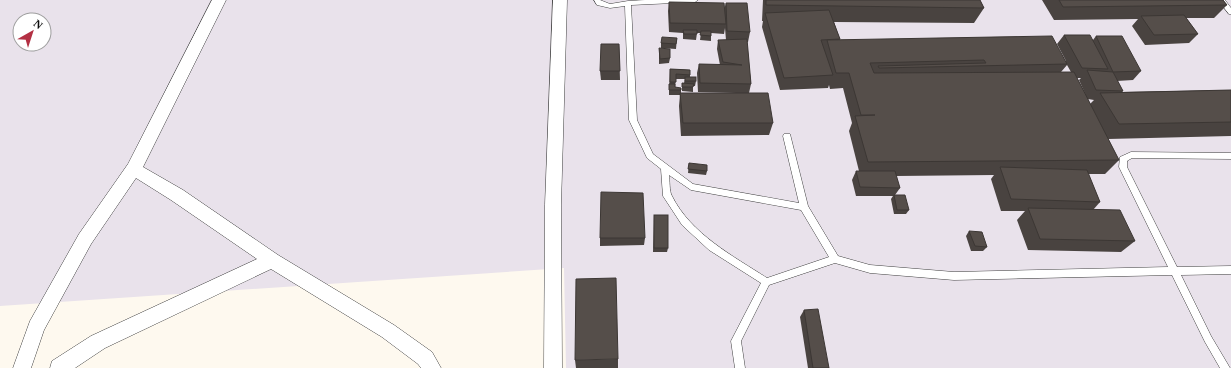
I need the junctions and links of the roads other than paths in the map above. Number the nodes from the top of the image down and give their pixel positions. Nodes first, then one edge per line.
1 (219, 0) edge
2 (560, 0) edge
3 (597, 0) edge
4 (695, 0) edge
5 (1221, 0) edge
6 (628, 3) junction
7 (1231, 12) edge
8 (787, 136) dead end
9 (1231, 156) edge
10 (666, 168) junction
11 (134, 169) junction
12 (804, 207) junction
13 (835, 259) junction
14 (272, 260) junction
15 (1231, 270) edge
16 (1176, 271) junction
17 (766, 282) junction
18 (22, 368) edge
19 (59, 368) edge
20 (432, 368) edge
21 (553, 368) edge
22 (740, 368) edge
23 (1225, 368) edge

1 - 11 street
2 - 21 street
3 - 6 lane
4 - 6 lane
5 - 7 lane
6 - 10 lane
8 - 12 lane
9 - 16 lane
10 - 12 lane
10 - 17 lane
11 - 14 street
11 - 18 street
12 - 13 lane
13 - 16 lane
13 - 17 lane
14 - 19 street
14 - 20 street
15 - 16 lane
16 - 23 lane
17 - 22 lane

